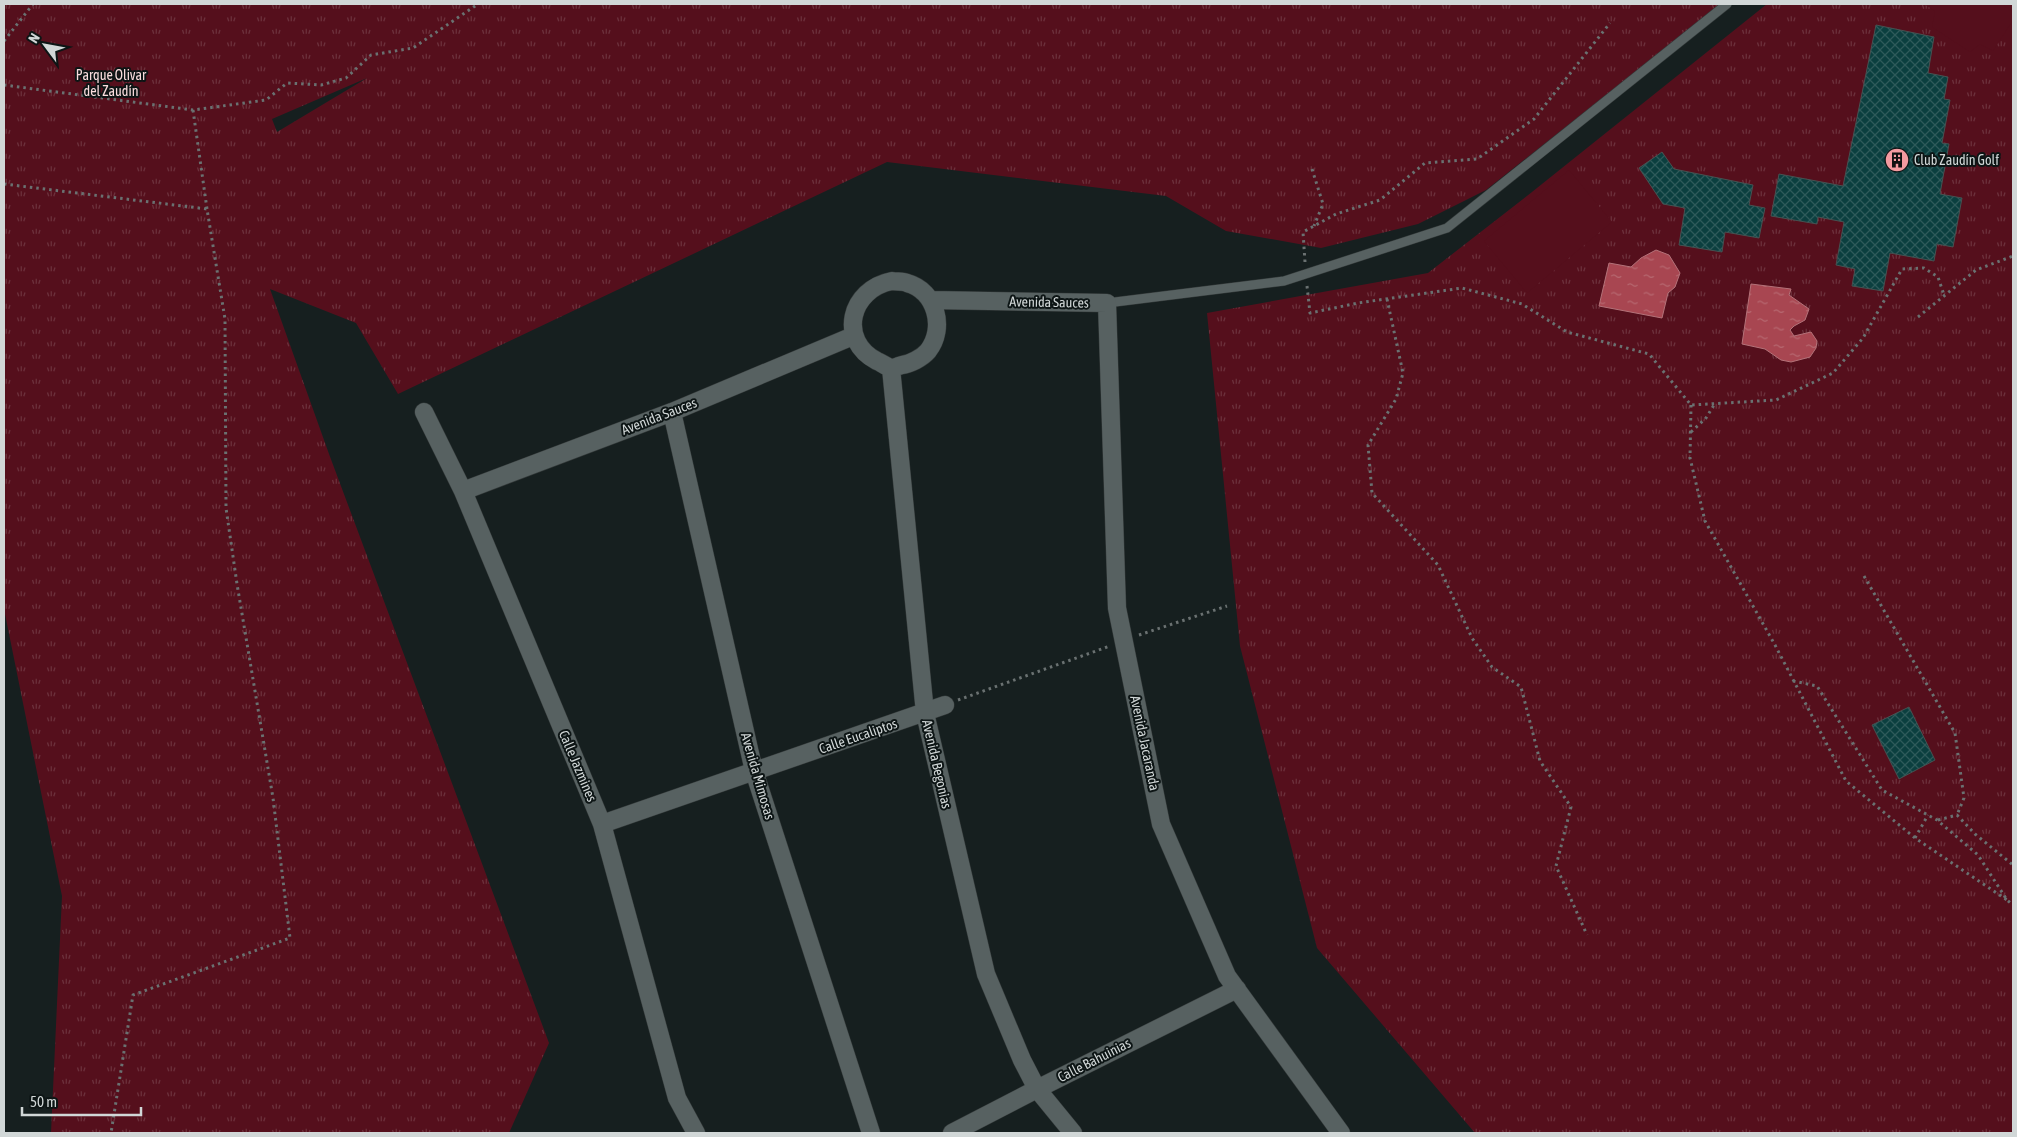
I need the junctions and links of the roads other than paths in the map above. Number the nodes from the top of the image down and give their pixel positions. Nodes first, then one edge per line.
1 (1727, 4) edge
2 (930, 300) junction
3 (1107, 303) junction
4 (854, 336) junction
5 (891, 368) junction
6 (424, 412) dead end
7 (672, 412) junction
8 (463, 491) junction
9 (946, 705) road end
10 (925, 713) junction
11 (754, 771) junction
12 (602, 824) junction
13 (1236, 989) junction
14 (1037, 1089) junction
15 (696, 1133) edge
16 (871, 1133) edge
17 (952, 1133) edge
18 (1073, 1133) edge
19 (1341, 1133) edge

1 - 3 lane
2 - 3 street, Avenida Sauces
2 - 4 street
2 - 5 street
3 - 13 street, Avenida Jacaranda
4 - 5 street
4 - 7 street, Avenida Sauces
5 - 10 street, Avenida Begonias
6 - 8 street, Calle Jazmines
7 - 8 street, Avenida Sauces
7 - 11 street, Avenida Mimosas
8 - 12 street, Calle Jazmines
9 - 10 street, Calle Eucaliptos
10 - 11 street, Calle Eucaliptos
10 - 14 street, Avenida Begonias
11 - 12 street, Calle Eucaliptos
11 - 16 street, Avenida Mimosas
12 - 15 street, Calle Jazmines
13 - 14 street, Calle Bahuinias
13 - 19 street, Avenida Jacaranda
14 - 17 street, Calle Bahuinias
14 - 18 street, Avenida Begonias

